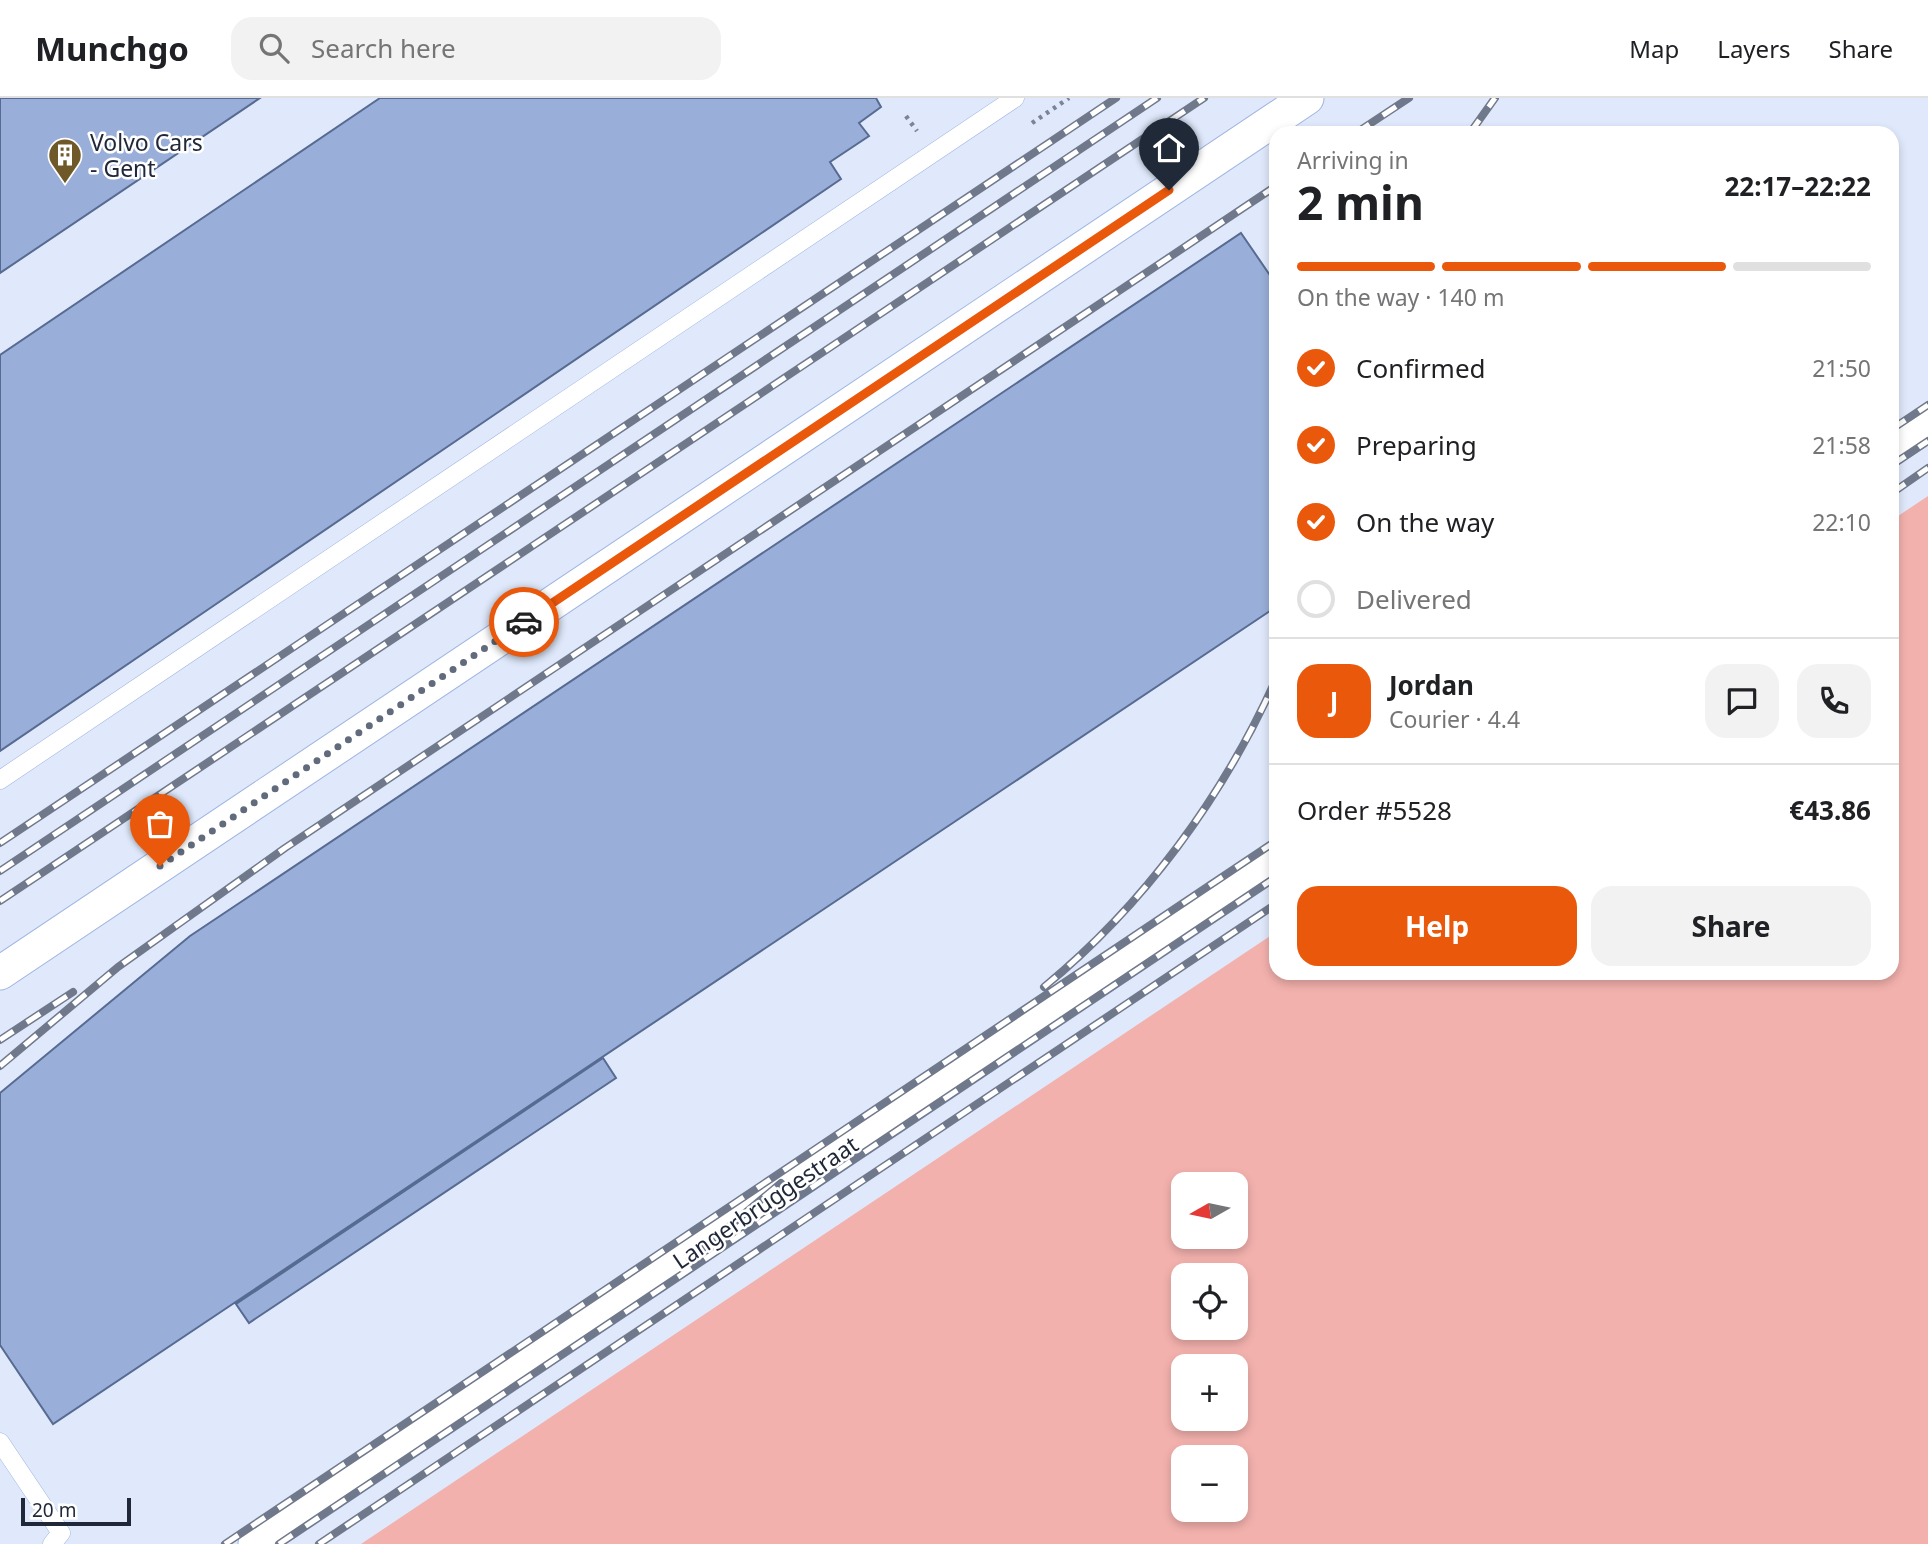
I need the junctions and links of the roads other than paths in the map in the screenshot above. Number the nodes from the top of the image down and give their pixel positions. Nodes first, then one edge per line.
1 (1015, 98) edge
2 (1307, 98) edge
3 (1928, 424) edge
4 (1899, 444) edge
5 (0, 780) edge
6 (1269, 866) edge
7 (0, 973) edge
8 (0, 1441) edge
9 (52, 1544) edge
10 (255, 1544) edge

1 - 5 lane
2 - 7 street
3 - 4 street
6 - 10 street, Langerbruggestraat
8 - 9 lane

